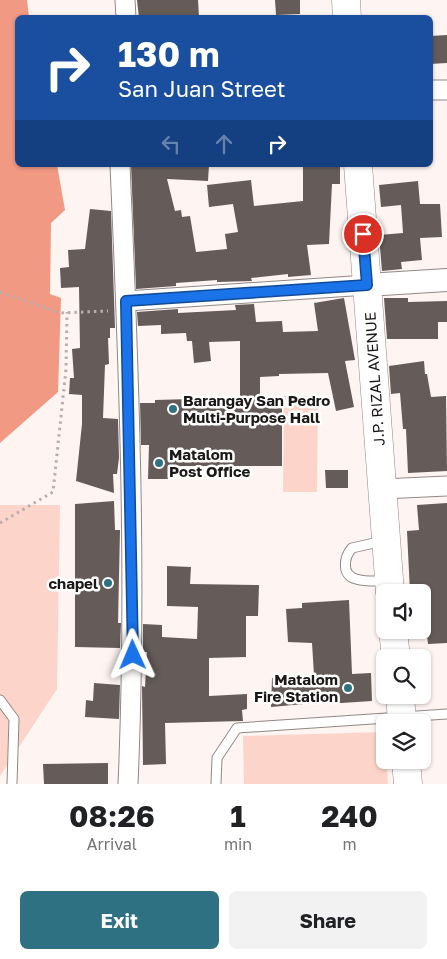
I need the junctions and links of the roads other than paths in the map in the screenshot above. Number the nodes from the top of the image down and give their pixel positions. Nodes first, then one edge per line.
1 (125, 0) edge
2 (346, 0) edge
3 (126, 15) edge
4 (347, 15) edge
5 (433, 90) edge
6 (447, 90) edge
7 (120, 167) edge
8 (358, 167) edge
9 (447, 280) edge
10 (367, 285) junction
11 (126, 306) junction
12 (447, 486) edge
13 (382, 489) junction
14 (386, 541) junction
15 (377, 584) edge
16 (390, 584) edge
17 (0, 700) edge
18 (401, 712) edge
19 (447, 714) edge
20 (407, 769) edge
21 (12, 784) edge
22 (128, 784) edge
23 (216, 784) edge
24 (408, 784) edge

1 - 3 street
2 - 4 main road
5 - 6 street
7 - 11 street
8 - 10 main road, J.P. RIZAL AVENUE
9 - 10 street
10 - 11 street
10 - 13 main road, J.P. RIZAL AVENUE
11 - 22 street
12 - 13 street
13 - 14 main road, J.P. RIZAL AVENUE
14 - 15 lane
14 - 16 main road, J.P. RIZAL AVENUE
17 - 21 lane
18 - 19 lane
18 - 23 lane
20 - 24 main road

